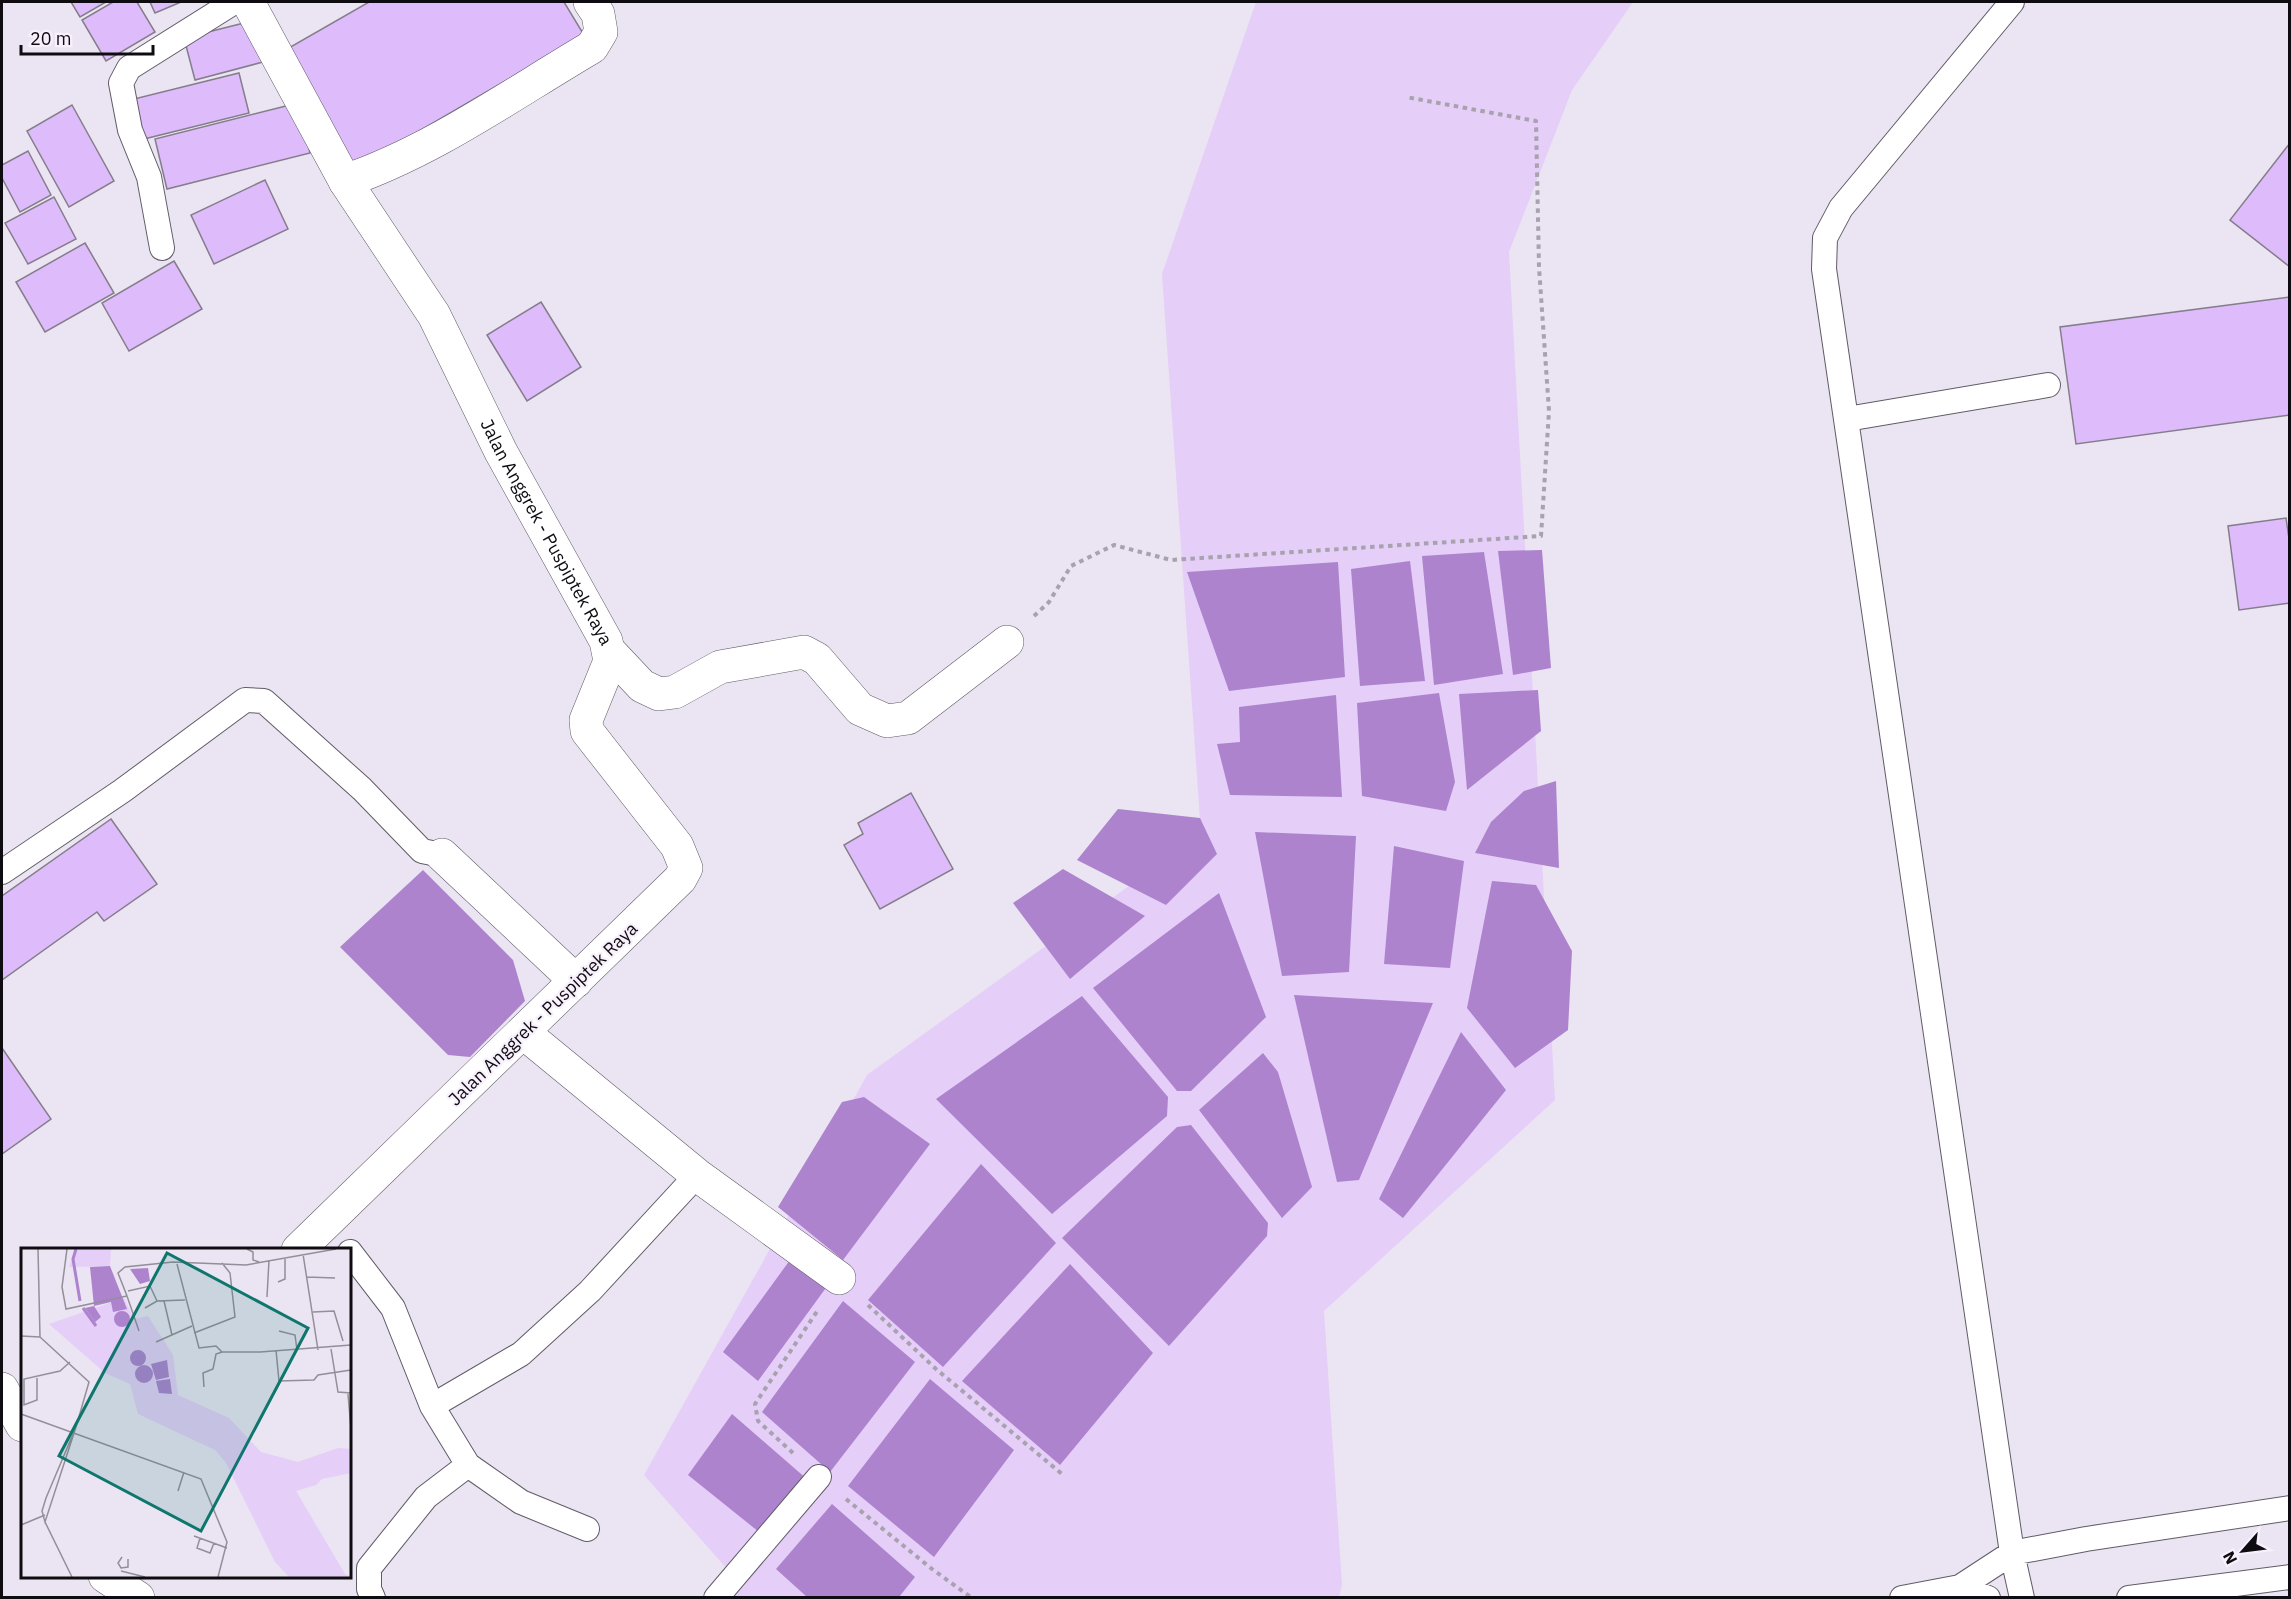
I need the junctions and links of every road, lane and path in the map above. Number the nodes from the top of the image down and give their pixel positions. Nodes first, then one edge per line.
1 (234, 2) edge
2 (248, 2) edge
3 (590, 2) edge
4 (2012, 2) edge
5 (1406, 97) dead end
6 (345, 180) junction
7 (162, 248) dead end
8 (2048, 385) dead end
9 (1847, 419) junction
10 (1007, 642) joint
11 (610, 652) junction
12 (442, 855) joint
13 (2, 872) edge
14 (576, 981) junction
15 (524, 1033) junction
16 (697, 1175) junction
17 (327, 1224) junction
18 (300, 1248) edge
19 (346, 1248) edge
20 (351, 1255) edge
21 (839, 1278) joint
22 (2, 1389) edge
23 (432, 1406) junction
24 (21, 1423) edge
25 (468, 1465) junction
26 (1062, 1474) dead end
27 (819, 1477) dead end
28 (2289, 1508) edge
29 (587, 1529) dead end
30 (2012, 1553) junction
31 (2289, 1577) edge
32 (97, 1578) edge
33 (108, 1578) edge
34 (1960, 1587) junction
35 (88, 1598) edge
36 (138, 1598) edge
37 (373, 1598) edge
38 (716, 1598) edge
39 (1902, 1598) edge
40 (1988, 1598) edge
41 (2022, 1598) edge
42 (2129, 1598) edge

1 - 7 lane
2 - 6 street, Jalan Anggrek - Puspiptek Raya
3 - 6 street
4 - 9 lane
5 - 10 path
6 - 11 street, Jalan Anggrek - Puspiptek Raya
8 - 9 lane
9 - 30 lane
10 - 11 street
11 - 14 street, Jalan Anggrek - Puspiptek Raya
12 - 13 lane
12 - 14 street
14 - 15 street, Jalan Anggrek - Puspiptek Raya
15 - 16 street
15 - 17 street, Jalan Anggrek - Puspiptek Raya
16 - 21 street
16 - 23 lane
17 - 18 street, Jalan Anggrek - Puspiptek Raya
17 - 19 lane
20 - 23 lane
21 - 26 path
22 - 24 street
23 - 25 lane
25 - 29 lane
25 - 37 lane
27 - 38 lane
28 - 30 lane
30 - 34 lane
30 - 41 lane
31 - 42 lane
32 - 35 street
33 - 36 street
34 - 39 lane
34 - 40 lane

